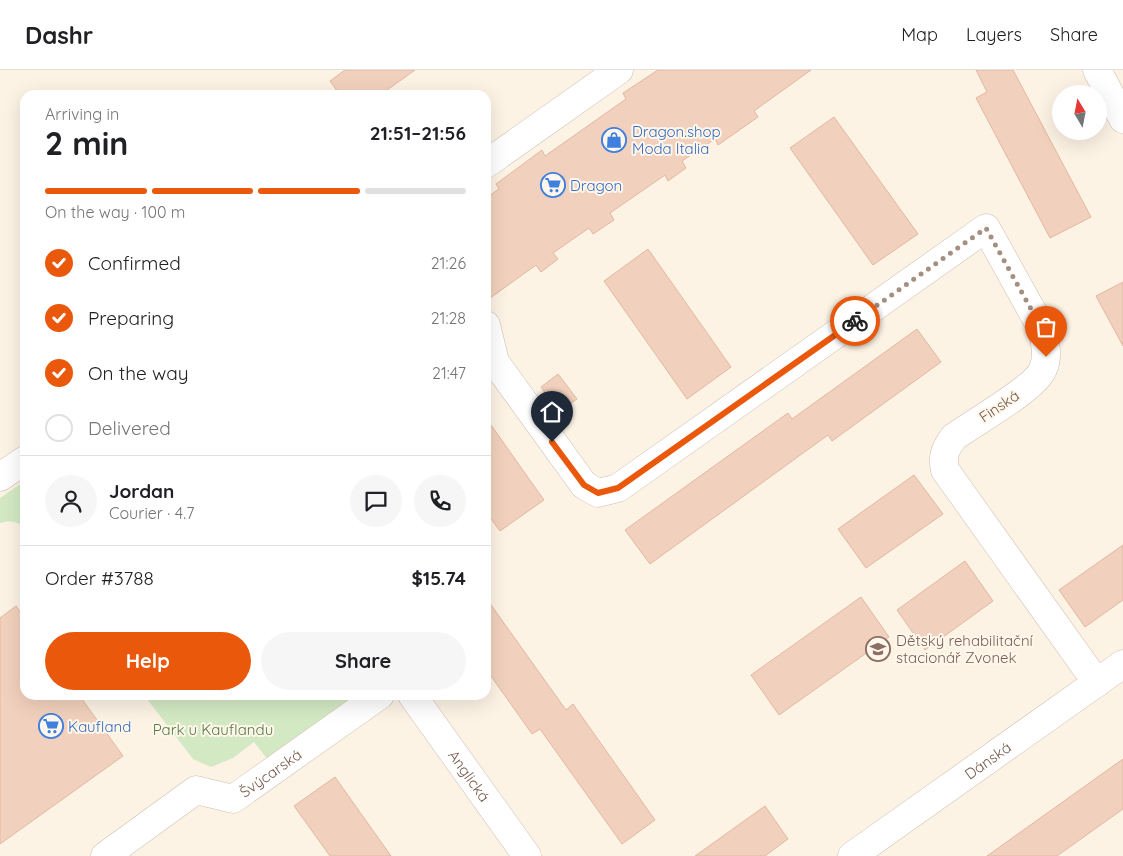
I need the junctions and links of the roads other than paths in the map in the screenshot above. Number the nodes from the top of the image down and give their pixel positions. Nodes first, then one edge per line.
1 (619, 70) edge
2 (1097, 70) edge
3 (1123, 119) edge
4 (491, 160) edge
5 (491, 346) edge
6 (20, 463) edge
7 (0, 477) edge
8 (1123, 664) edge
9 (1097, 683) junction
10 (373, 700) edge
11 (416, 700) edge
12 (105, 856) edge
13 (527, 856) edge
14 (852, 856) edge

1 - 4 street
2 - 3 street
5 - 9 street, Finská
6 - 7 street
8 - 9 street, Dánská
9 - 14 street, Dánská
10 - 12 street, Švýcarská
11 - 13 street, Anglická

